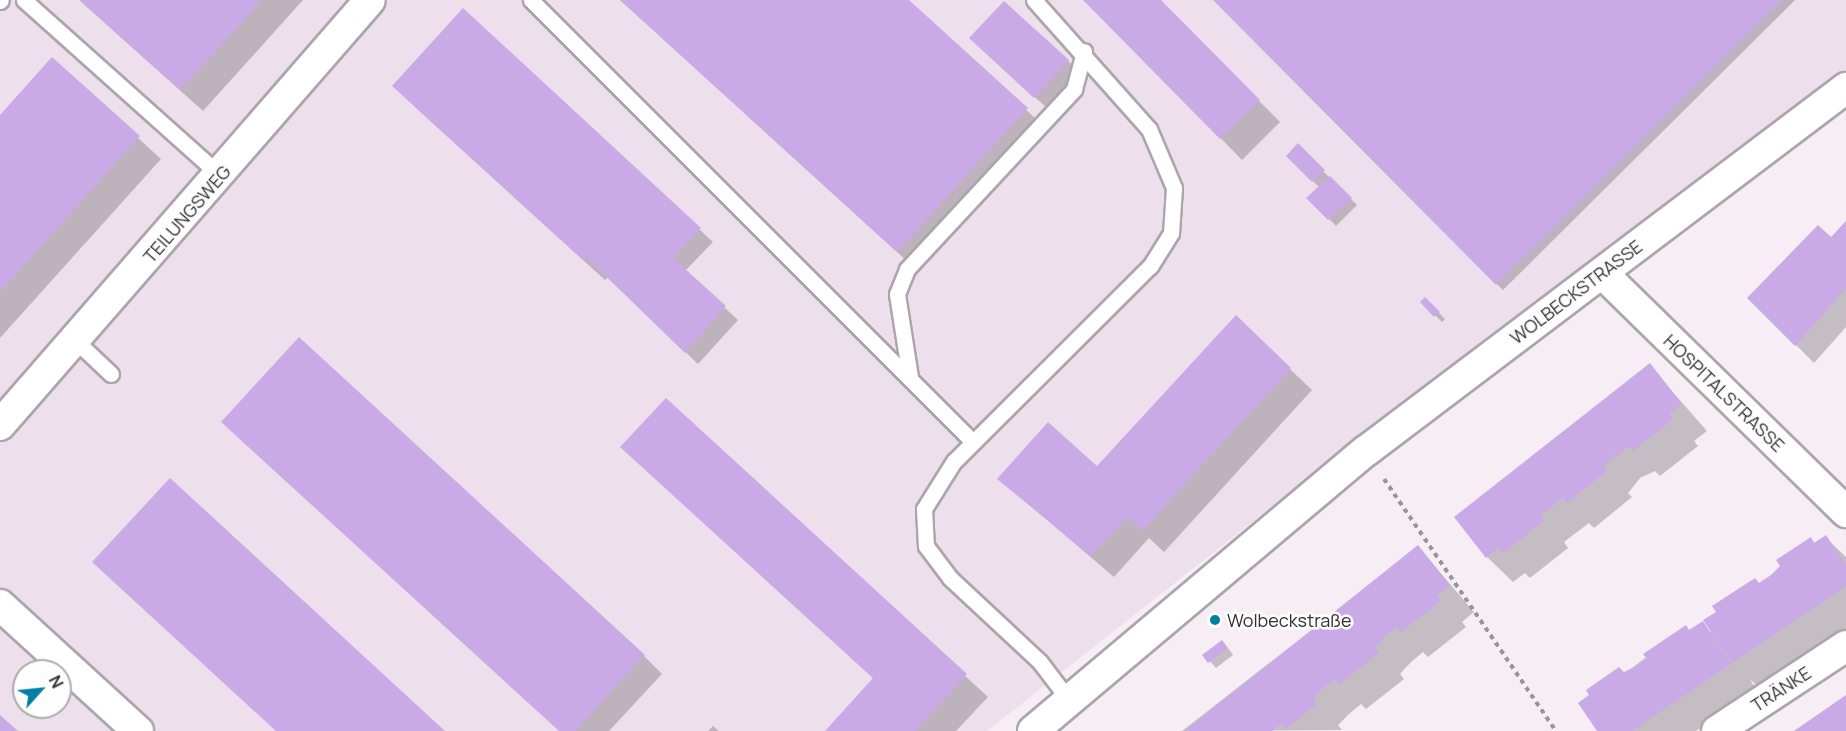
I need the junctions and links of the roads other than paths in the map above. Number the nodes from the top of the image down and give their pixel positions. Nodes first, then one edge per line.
1 (24, 0) edge
2 (370, 0) edge
3 (531, 0) edge
4 (1034, 0) edge
5 (1084, 51) junction
6 (1846, 88) edge
7 (221, 176) junction
8 (1602, 273) junction
9 (76, 341) junction
10 (111, 374) dead end
11 (910, 378) junction
12 (0, 425) edge
13 (973, 442) junction
14 (1846, 512) edge
15 (0, 605) edge
16 (1846, 646) edge
17 (1069, 700) junction
18 (138, 731) edge
19 (1033, 731) edge
20 (1717, 731) edge

1 - 7 lane
2 - 7 street, TEILUNGSWEG
3 - 11 lane
4 - 5 lane
5 - 11 lane
5 - 13 lane
6 - 8 street, WOLBECKSTRASSE
7 - 9 street, TEILUNGSWEG
8 - 14 street, HOSPITALSTRASSE
8 - 17 street, WOLBECKSTRASSE
9 - 10 lane
9 - 12 street, TEILUNGSWEG
11 - 13 lane
13 - 17 lane
15 - 18 street
16 - 20 street, TRÄNKE
17 - 19 street, WOLBECKSTRASSE

